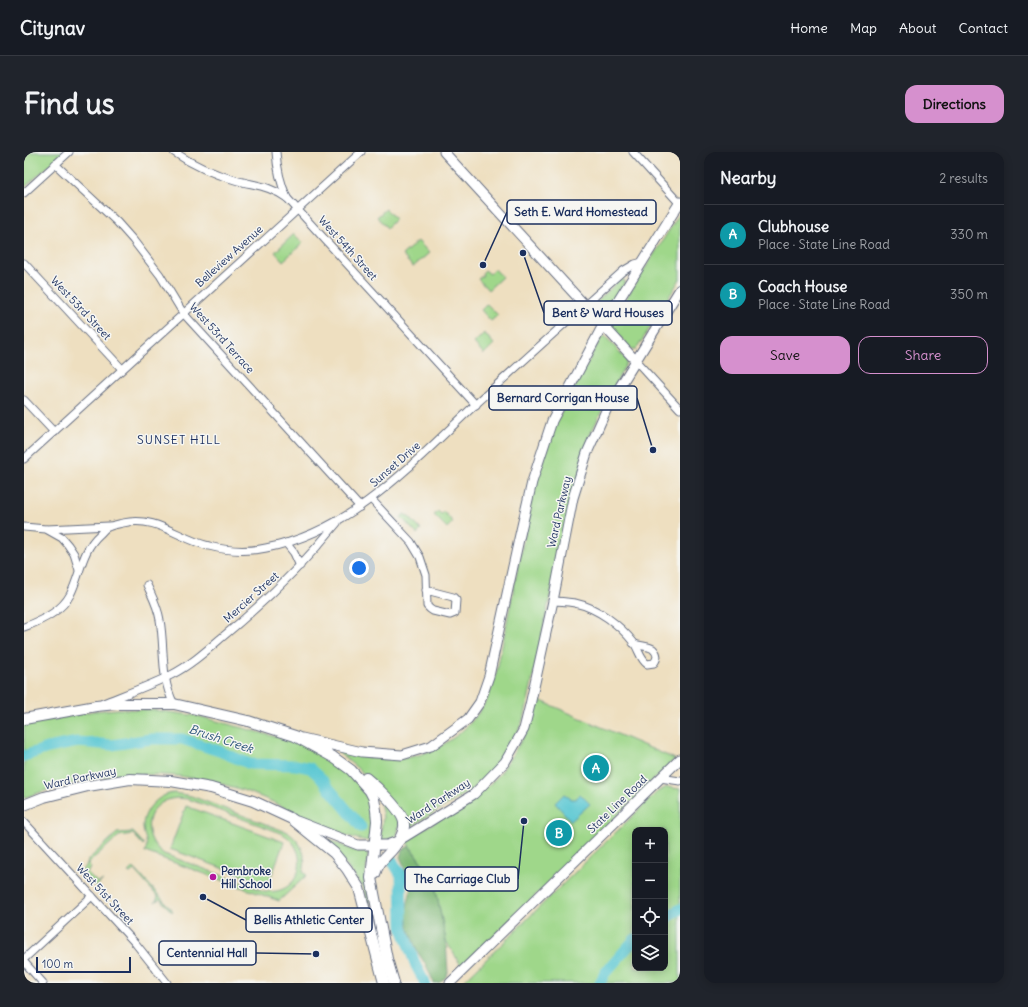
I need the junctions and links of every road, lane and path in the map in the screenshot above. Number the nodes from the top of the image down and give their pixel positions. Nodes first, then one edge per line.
1 (69, 152) edge
2 (174, 152) edge
3 (276, 152) edge
4 (361, 152) edge
5 (444, 152) edge
6 (632, 152) edge
7 (55, 164) junction
8 (24, 193) edge
9 (287, 198) junction
10 (680, 203) edge
11 (297, 209) junction
12 (643, 262) junction
13 (24, 263) edge
14 (680, 289) edge
15 (585, 306) junction
16 (183, 313) junction
17 (603, 325) junction
18 (636, 361) junction
19 (122, 369) junction
20 (24, 400) edge
21 (476, 405) junction
22 (680, 409) edge
23 (54, 432) junction
24 (24, 459) edge
25 (371, 499) junction
26 (360, 507) junction
27 (339, 520) junction
28 (109, 526) junction
29 (24, 527) edge
30 (46, 529) junction
31 (286, 543) junction
32 (300, 566) junction
33 (79, 571) junction
34 (147, 586) dead end
35 (426, 590) junction
36 (554, 600) junction
37 (24, 627) edge
38 (633, 643) dead end
39 (165, 678) junction
40 (174, 704) junction
41 (96, 706) junction
42 (24, 719) edge
43 (295, 736) junction
44 (680, 759) edge
45 (351, 770) junction
46 (660, 778) junction
47 (680, 781) edge
48 (24, 805) edge
49 (292, 819) junction
50 (24, 822) edge
51 (398, 840) junction
52 (375, 846) junction
53 (92, 896) junction
54 (381, 931) junction
55 (24, 960) edge
56 (43, 983) edge
57 (167, 983) edge
58 (384, 983) edge
59 (394, 983) edge
60 (450, 983) edge

1 - 7 street
2 - 9 street, West 54th Street
3 - 9 street
4 - 11 street, Belleview Avenue
5 - 15 main road
6 - 10 street
7 - 8 street
7 - 16 street, West 53rd Terrace
9 - 11 street, West 54th Street
10 - 12 main road
11 - 16 street, Belleview Avenue
11 - 21 street, West 54th Street
12 - 15 street, Sunset Drive
12 - 17 main road
13 - 19 street, West 53rd Street
14 - 18 main road, Ward Parkway
15 - 17 main road
15 - 21 street, Sunset Drive
16 - 19 street, Belleview Avenue
16 - 26 street, West 53rd Terrace
17 - 18 main road
17 - 43 main road
18 - 22 street
18 - 36 main road, Ward Parkway
19 - 23 street, Belleview Avenue
20 - 23 street
21 - 25 street, Sunset Drive
23 - 24 street, Belleview Avenue
25 - 26 street, Sunset Drive
25 - 35 street
26 - 27 street, Sunset Drive
27 - 31 street, Sunset Drive
27 - 32 street, Mercier Street
28 - 30 street, Sunset Drive
28 - 31 street, Sunset Drive
28 - 33 street
29 - 30 street, Sunset Drive
30 - 33 street
31 - 32 street
32 - 39 street, Mercier Street
33 - 37 street
34 - 39 street
35 - 35 street
36 - 38 street
36 - 51 main road, Ward Parkway
39 - 40 street
39 - 41 street, Mercier Street
40 - 41 highway
40 - 43 highway
41 - 42 highway
43 - 45 highway
44 - 46 main road, State Line Road
45 - 51 highway
45 - 52 highway
46 - 47 street
46 - 60 main road, State Line Road
48 - 49 highway, Ward Parkway
49 - 52 main road, Ward Parkway
49 - 58 highway
50 - 53 street, West 51st Street
51 - 52 main road, Ward Parkway
51 - 54 highway
52 - 54 highway
53 - 55 street
53 - 57 street, West 51st Street
54 - 59 highway
55 - 56 street

